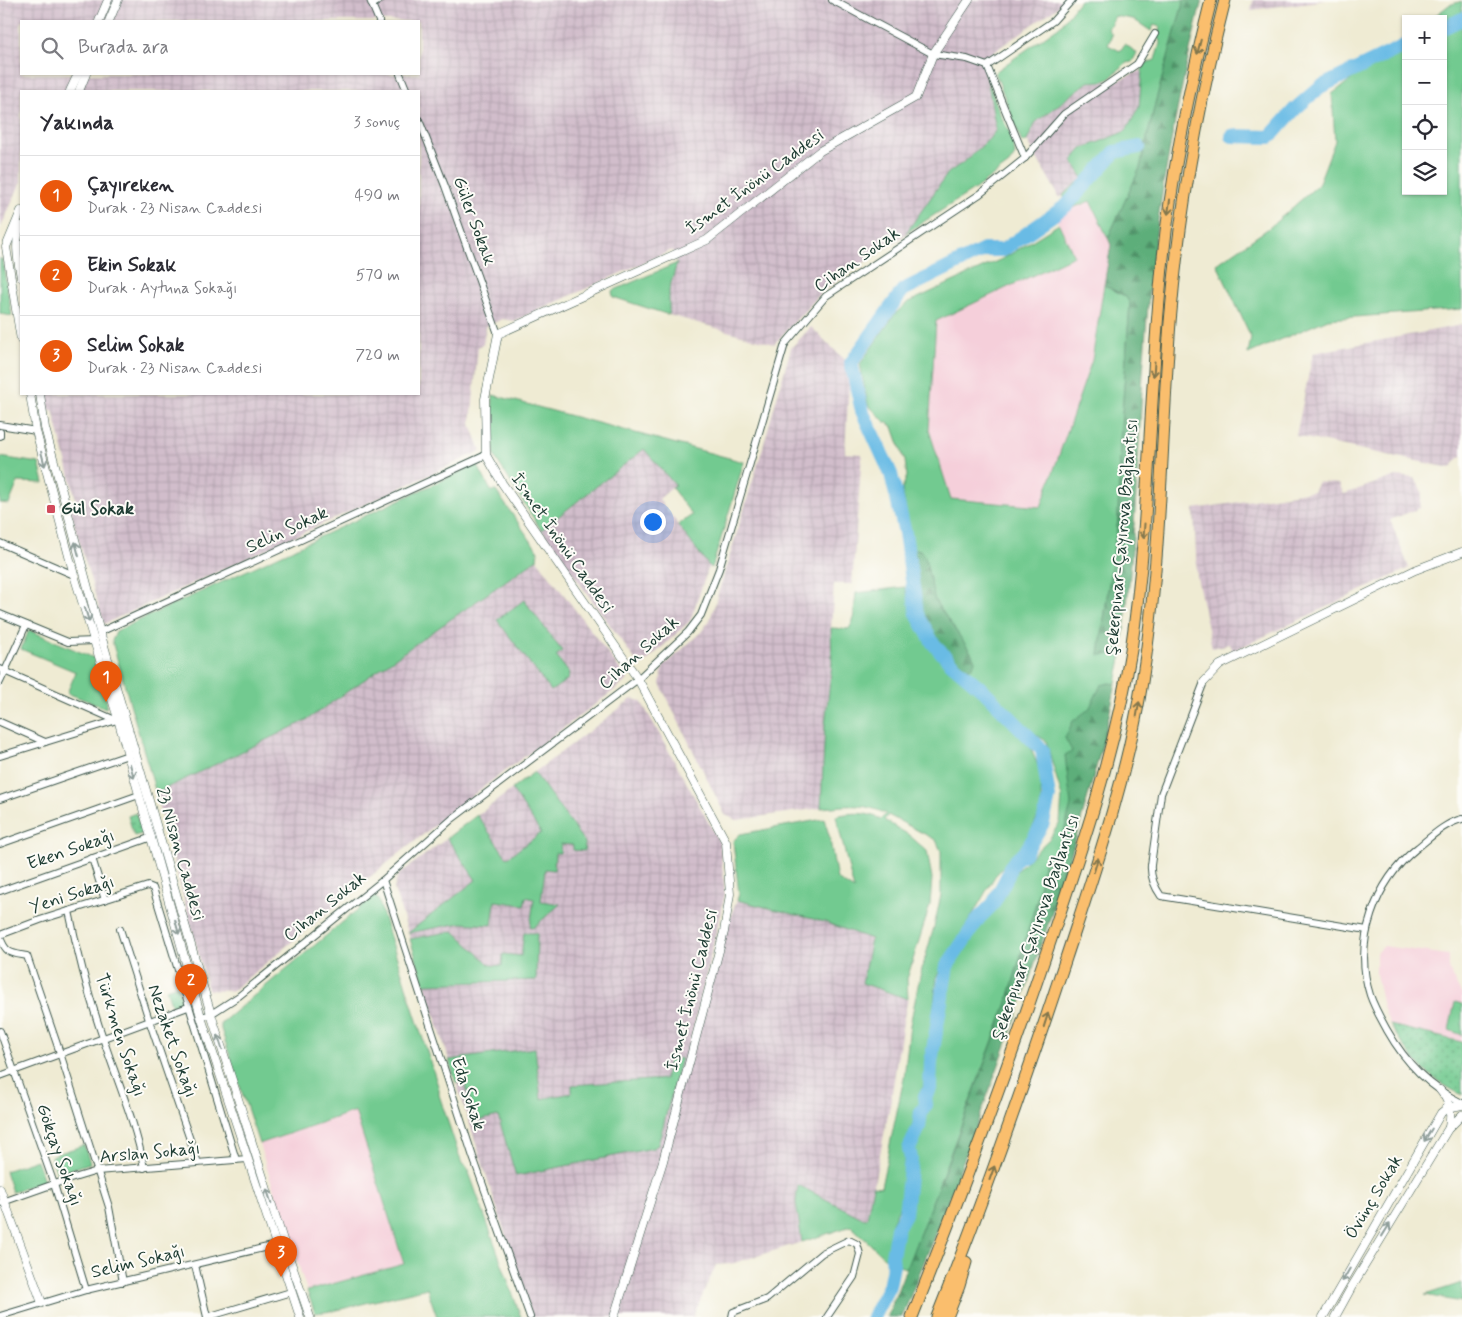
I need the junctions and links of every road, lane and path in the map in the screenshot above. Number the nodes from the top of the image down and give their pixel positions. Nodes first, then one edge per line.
1 (108, 0) edge
2 (118, 0) edge
3 (380, 0) edge
4 (832, 0) edge
5 (969, 0) edge
6 (1072, 0) edge
7 (1211, 0) edge
8 (1225, 0) edge
9 (371, 3) edge
10 (99, 20) edge
11 (109, 20) edge
12 (379, 20) edge
13 (1155, 34) dead end
14 (933, 54) junction
15 (987, 66) junction
16 (78, 75) edge
17 (86, 75) edge
18 (400, 75) edge
19 (70, 90) edge
20 (79, 90) edge
21 (407, 90) edge
22 (420, 122) edge
23 (1025, 158) junction
24 (20, 212) edge
25 (20, 228) edge
26 (3, 247) edge
27 (17, 250) junction
28 (20, 270) edge
29 (498, 334) junction
30 (20, 335) edge
31 (30, 395) edge
32 (40, 395) edge
33 (0, 425) edge
34 (36, 431) junction
35 (486, 455) junction
36 (0, 543) edge
37 (1462, 552) edge
38 (74, 575) junction
39 (0, 614) edge
40 (26, 625) junction
41 (100, 632) junction
42 (95, 641) junction
43 (3, 670) edge
44 (638, 679) junction
45 (0, 682) edge
46 (1204, 682) joint
47 (117, 720) junction
48 (0, 722) edge
49 (45, 742) junction
50 (128, 755) junction
51 (0, 756) edge
52 (139, 795) junction
53 (0, 799) edge
54 (1462, 819) edge
55 (152, 837) junction
56 (0, 844) edge
57 (92, 858) junction
58 (383, 880) junction
59 (0, 891) edge
60 (105, 900) junction
61 (69, 911) junction
62 (120, 929) dead end
63 (1367, 930) junction
64 (0, 936) edge
65 (188, 1007) junction
66 (211, 1014) junction
67 (201, 1017) junction
68 (149, 1020) junction
69 (0, 1031) edge
70 (103, 1038) junction
71 (60, 1053) junction
72 (14, 1071) junction
73 (0, 1076) edge
74 (1440, 1090) junction
75 (1462, 1104) edge
76 (1453, 1106) junction
77 (1462, 1115) edge
78 (1448, 1129) junction
79 (247, 1159) junction
80 (236, 1160) junction
81 (198, 1163) junction
82 (144, 1168) junction
83 (97, 1171) junction
84 (54, 1184) junction
85 (0, 1189) edge
86 (986, 1191) junction
87 (2, 1202) edge
88 (284, 1243) junction
89 (275, 1245) junction
90 (194, 1265) junction
91 (123, 1282) junction
92 (86, 1290) junction
93 (291, 1292) junction
94 (42, 1303) junction
95 (0, 1316) edge
96 (207, 1317) edge
97 (300, 1317) edge
98 (310, 1317) edge
99 (530, 1317) edge
100 (614, 1317) edge
101 (732, 1317) edge
102 (827, 1317) edge
103 (912, 1317) edge
104 (937, 1317) edge
105 (948, 1317) edge
106 (1322, 1317) edge
107 (1335, 1317) edge

1 - 10 street
2 - 11 street
3 - 9 street
4 - 14 street
5 - 14 street, İsmet İnönü Caddesi
6 - 15 street
7 -> 103 highway, Şekerpınar-Çayırova Bağlantısı
86 -> 8 highway, Şekerpınar-Çayırova Bağlantısı
9 - 12 street
13 - 23 street, Cihan Sokak
14 - 15 street
14 - 29 street, İsmet İnönü Caddesi
15 - 23 street
16 - 19 street
17 - 20 street
18 - 21 street
22 - 29 street, Güler Sokak
23 - 44 street, Cihan Sokak
24 - 26 street
25 - 27 street
26 - 27 street
26 - 30 street
27 - 28 street
29 - 35 street, İsmet İnönü Caddesi
31 - 34 street, 23 Nisan Caddesi
41 -> 32 street, 23 Nisan Caddesi
33 - 34 street
34 -> 38 street, 23 Nisan Caddesi
35 - 41 street, Selin Sokak
35 - 44 street, İsmet İnönü Caddesi
36 - 38 street
37 - 46 street
38 -> 42 street, 23 Nisan Caddesi
39 - 40 street
40 - 42 street
40 - 43 street
41 - 66 street, 23 Nisan Caddesi
42 - 47 street, 23 Nisan Caddesi
43 - 45 street
43 - 47 street
44 - 58 street, Cihan Sokak
44 - 100 street, İsmet İnönü Caddesi
46 - 63 street
47 - 49 street
47 - 50 street, 23 Nisan Caddesi
48 - 49 street
49 - 51 street
50 -> 52 street, 23 Nisan Caddesi
50 - 53 street
52 - 55 street, 23 Nisan Caddesi
52 - 56 street
54 - 63 street
55 - 57 street, Eken Sokağı
55 -> 67 street, 23 Nisan Caddesi
57 - 59 street, Eken Sokağı
57 - 60 street
58 - 66 street, Cihan Sokak
58 - 99 street, Eda Sokak
60 - 61 street, Yeni Sokağı
60 - 65 street, Yeni Sokağı
61 - 64 street, Yeni Sokağı
61 - 70 street, Türkmen Sokağı
62 - 68 street, Nezaket Sokağı
63 - 74 street
64 - 71 street
65 - 68 street
65 - 80 street
66 - 67 street, Cihan Sokak
88 -> 66 street, 23 Nisan Caddesi
67 - 79 street, 23 Nisan Caddesi
68 - 70 street
68 - 81 street, Nezaket Sokağı
69 - 72 street, Gökçay Sokağı
70 - 71 street
70 - 82 street, Türkmen Sokağı
71 - 72 street
71 - 83 street
72 - 73 street
72 - 84 street, Gökçay Sokağı
74 - 75 street
74 - 78 street
75 - 76 street
76 - 77 street
76 -> 106 street, Övünç Sokak
77 - 78 street, Övünç Sokak
107 -> 78 street, Övünç Sokak
79 - 80 street, Arslan Sokağı
79 - 89 street, 23 Nisan Caddesi
80 - 81 street, Arslan Sokağı
81 - 82 street, Arslan Sokağı
82 - 83 street, Arslan Sokağı
83 - 84 street, Arslan Sokağı
83 - 91 street
84 - 87 street, Arslan Sokağı
84 - 92 street, Gökçay Sokağı
85 - 87 street
86 - 104 highway, Şekerpınar-Çayırova Bağlantısı
86 - 105 highway
87 - 94 street
88 - 89 street, Selim Sokağı
88 - 98 street, 23 Nisan Caddesi
89 - 90 street, Selim Sokağı
89 - 93 street, 23 Nisan Caddesi
90 - 91 street, Selim Sokağı
90 - 96 street
91 - 92 street, Selim Sokağı
92 - 94 street, Selim Sokağı
93 - 96 street
93 - 97 street, 23 Nisan Caddesi
94 - 95 street, Selim Sokağı
101 - 102 street

